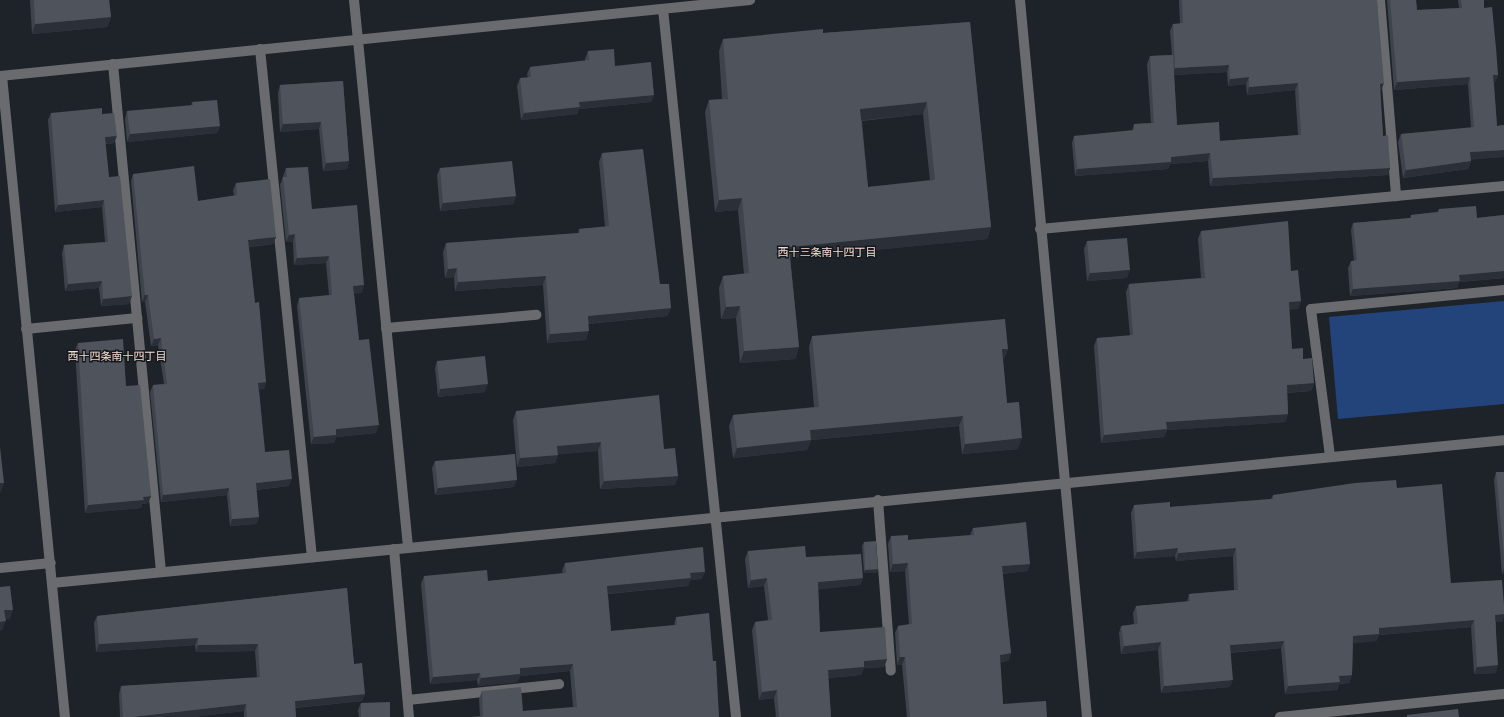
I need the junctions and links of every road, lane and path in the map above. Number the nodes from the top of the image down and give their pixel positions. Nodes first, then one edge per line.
1 (354, 0) edge
2 (750, 0) edge
3 (1020, 0) edge
4 (1380, 0) edge
5 (663, 9) junction
6 (358, 39) junction
7 (260, 49) junction
8 (113, 64) junction
9 (1, 76) edge
10 (1504, 186) edge
11 (1396, 196) junction
12 (1040, 229) junction
13 (1504, 290) edge
14 (536, 315) dead end
15 (137, 318) junction
16 (386, 328) junction
17 (26, 329) junction
18 (1504, 440) edge
19 (1330, 456) junction
20 (1064, 482) junction
21 (878, 500) junction
22 (718, 517) junction
23 (408, 547) junction
24 (394, 549) junction
25 (312, 557) junction
26 (51, 563) junction
27 (0, 568) edge
28 (161, 572) junction
29 (52, 583) junction
30 (891, 671) dead end
31 (559, 684) dead end
32 (1504, 694) edge
33 (408, 700) junction
34 (1295, 716) edge
35 (66, 717) edge
36 (409, 717) edge
37 (736, 717) edge
38 (1087, 717) edge
39 (1280, 717) edge

1 - 6 street
2 - 5 street
3 - 12 street
4 - 11 street
5 - 6 street
5 - 22 street
6 - 7 street
6 - 16 street
7 - 8 street
7 - 25 street
8 - 9 street
8 - 15 street
9 - 17 street
10 - 11 street
11 - 12 street
12 - 20 street
13 - 19 street
14 - 16 street
15 - 17 street
15 - 28 street
16 - 23 street
17 - 26 street
18 - 19 street
19 - 20 street
20 - 21 street
20 - 38 street
21 - 22 street
21 - 30 street
22 - 23 street
22 - 37 street
23 - 24 street
24 - 25 street
24 - 33 street
25 - 28 street
26 - 27 street
26 - 29 street
28 - 29 street
29 - 35 street
31 - 33 street
32 - 34 street
33 - 36 street
34 - 39 street

